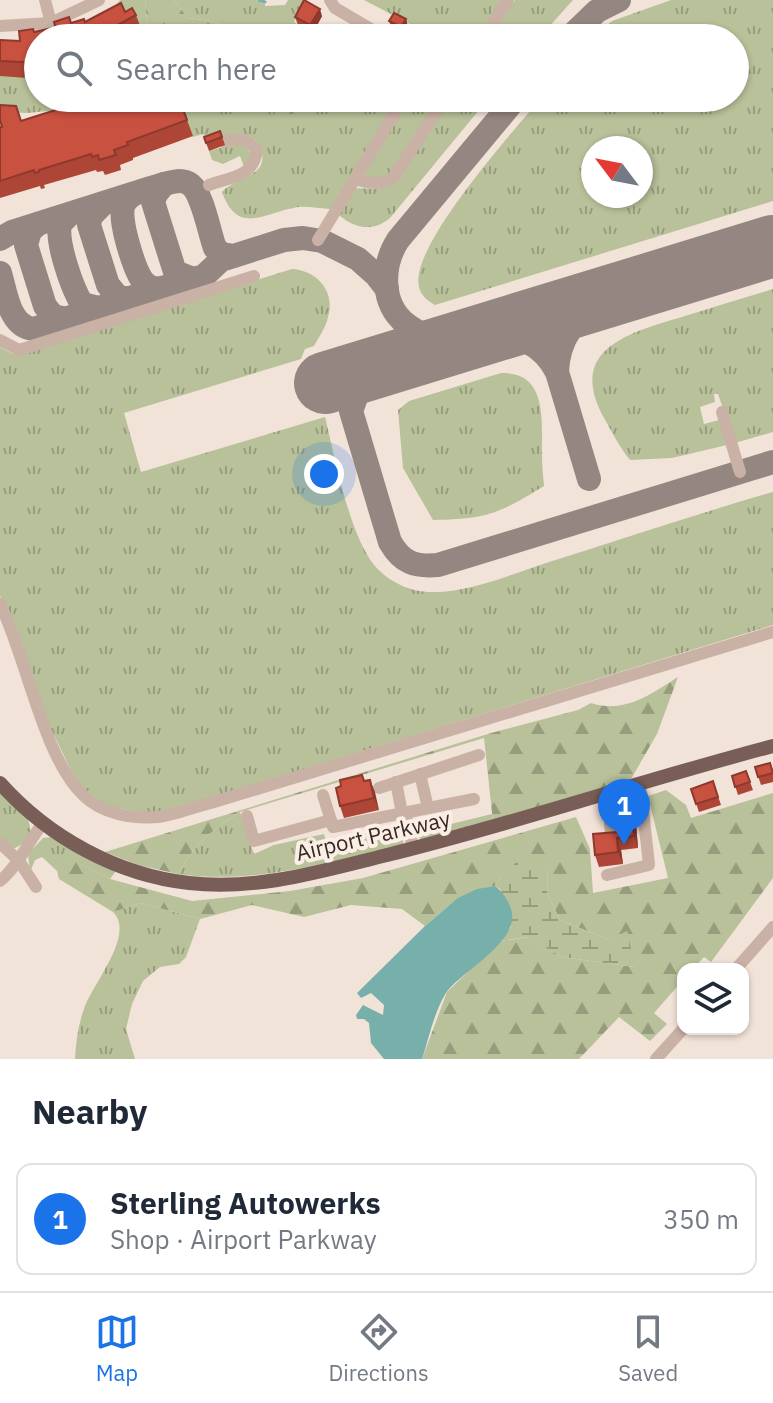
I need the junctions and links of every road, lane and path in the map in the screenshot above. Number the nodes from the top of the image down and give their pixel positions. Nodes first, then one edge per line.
1 (45, 0) edge
2 (97, 0) edge
3 (330, 0) edge
4 (508, 0) edge
5 (51, 23) junction
6 (34, 24) edge
7 (362, 24) edge
8 (492, 24) edge
9 (24, 25) edge
10 (0, 26) edge
11 (395, 112) edge
12 (436, 112) edge
13 (224, 142) edge
14 (354, 179) junction
15 (209, 185) dead end
16 (318, 240) dead end
17 (254, 276) dead end
18 (0, 340) edge
19 (722, 412) dead end
20 (740, 472) dead end
21 (0, 604) edge
22 (773, 632) edge
23 (773, 746) edge
24 (479, 755) dead end
25 (420, 774) junction
26 (396, 782) junction
27 (0, 783) edge
28 (640, 783) junction
29 (379, 788) dead end
30 (323, 795) dead end
31 (474, 799) dead end
32 (428, 808) junction
33 (403, 813) junction
34 (643, 815) junction
35 (247, 816) dead end
36 (331, 820) junction
37 (43, 823) junction
38 (611, 838) edge
39 (0, 843) edge
40 (413, 848) junction
41 (19, 861) junction
42 (607, 875) dead end
43 (0, 881) edge
44 (36, 887) dead end
45 (773, 927) edge
46 (741, 963) edge
47 (678, 1035) edge
48 (656, 1059) edge

1 - 5 street
2 - 5 street
3 - 7 street
4 - 8 street
5 - 6 street
9 - 10 street
11 - 14 street
12 - 14 street
13 - 15 street
14 - 16 street
17 - 18 street
19 - 20 street
21 - 22 street
23 - 28 main road, Airport Parkway
24 - 25 street
25 - 26 street
25 - 32 street
26 - 29 street
26 - 33 street
27 - 37 main road, Airport Parkway
28 - 34 street
28 - 40 main road, Airport Parkway
30 - 36 street
31 - 32 street
32 - 33 street
33 - 36 street
33 - 40 street
34 - 38 street
34 - 42 street
35 - 36 street
37 - 40 main road, Airport Parkway
37 - 41 street
39 - 41 street
41 - 43 street
41 - 44 street
45 - 46 street
47 - 48 street

